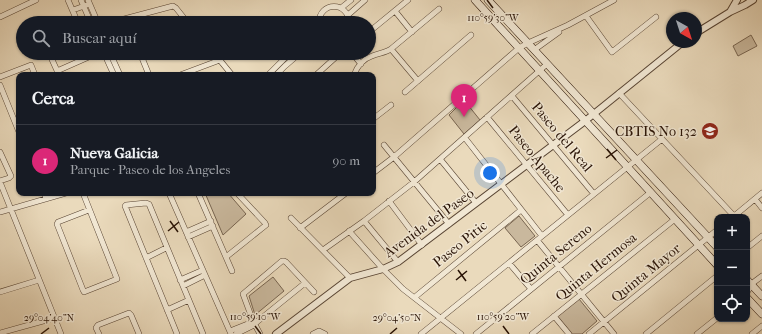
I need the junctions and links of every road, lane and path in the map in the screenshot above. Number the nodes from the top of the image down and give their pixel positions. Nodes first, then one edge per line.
1 (36, 0) edge
2 (75, 0) edge
3 (81, 0) edge
4 (351, 0) edge
5 (365, 0) edge
6 (408, 0) edge
7 (475, 0) edge
8 (488, 0) edge
9 (614, 0) edge
10 (737, 0) edge
11 (753, 0) edge
12 (68, 1) edge
13 (89, 2) edge
14 (84, 6) junction
15 (341, 8) junction
16 (73, 10) junction
17 (438, 10) dead end
18 (395, 11) junction
19 (730, 12) junction
20 (348, 15) joint
21 (75, 16) edge
22 (89, 16) edge
23 (95, 16) edge
24 (141, 16) edge
25 (182, 16) edge
26 (321, 16) edge
27 (586, 16) junction
28 (0, 17) edge
29 (656, 17) dead end
30 (376, 26) edge
31 (568, 26) junction
32 (702, 28) edge
33 (412, 32) junction
34 (471, 35) dead end
35 (528, 43) junction
36 (519, 48) junction
37 (675, 48) edge
38 (391, 49) junction
39 (534, 50) junction
40 (376, 54) edge
41 (52, 60) edge
42 (83, 60) edge
43 (107, 60) edge
44 (113, 60) edge
45 (144, 60) edge
46 (220, 60) joint
47 (283, 60) edge
48 (292, 60) edge
49 (333, 60) edge
50 (358, 60) edge
51 (364, 60) edge
52 (361, 64) junction
53 (548, 64) junction
54 (540, 71) junction
55 (34, 72) edge
56 (58, 72) edge
57 (60, 72) edge
58 (113, 72) edge
59 (119, 72) edge
60 (148, 72) edge
61 (188, 72) edge
62 (228, 72) edge
63 (271, 72) edge
64 (279, 72) edge
65 (319, 72) edge
66 (356, 72) edge
67 (0, 77) edge
68 (418, 81) junction
69 (0, 85) edge
70 (405, 92) dead end
71 (619, 93) junction
72 (512, 96) junction
73 (391, 105) dead end
74 (593, 114) junction
75 (376, 116) edge
76 (487, 117) junction
77 (585, 121) junction
78 (16, 125) edge
79 (465, 138) junction
80 (662, 139) junction
81 (384, 145) dead end
82 (553, 145) junction
83 (0, 152) edge
84 (394, 157) junction
85 (440, 159) junction
86 (636, 160) junction
87 (526, 165) junction
88 (628, 167) junction
89 (376, 171) edge
90 (0, 182) edge
91 (414, 182) junction
92 (501, 184) junction
93 (651, 192) junction
94 (762, 193) edge
95 (594, 194) junction
96 (45, 196) edge
97 (56, 196) edge
98 (84, 196) edge
99 (170, 196) edge
100 (199, 196) edge
101 (240, 196) edge
102 (342, 196) edge
103 (46, 199) junction
104 (754, 199) junction
105 (389, 201) junction
106 (476, 203) junction
107 (762, 208) edge
108 (10, 209) junction
109 (89, 210) junction
110 (521, 210) junction
111 (0, 212) edge
112 (730, 214) edge
113 (736, 214) edge
114 (568, 215) junction
115 (291, 218) dead end
116 (675, 219) junction
117 (364, 221) junction
118 (212, 224) junction
119 (449, 224) junction
120 (300, 228) junction
121 (349, 231) junction
122 (714, 232) edge
123 (187, 235) junction
124 (762, 236) edge
125 (708, 237) junction
126 (540, 238) junction
127 (714, 244) edge
128 (422, 245) junction
129 (699, 245) junction
130 (750, 246) edge
131 (166, 248) junction
132 (323, 250) junction
133 (226, 257) junction
134 (146, 258) junction
135 (398, 262) junction
136 (509, 262) junction
137 (714, 262) edge
138 (559, 267) junction
139 (202, 270) junction
140 (383, 270) junction
141 (232, 271) dead end
142 (205, 275) junction
143 (762, 276) edge
144 (350, 278) junction
145 (714, 278) edge
146 (39, 280) junction
147 (180, 280) junction
148 (750, 282) edge
149 (305, 283) junction
150 (183, 286) junction
151 (531, 289) junction
152 (0, 292) edge
153 (314, 292) dead end
154 (582, 294) junction
155 (762, 296) edge
156 (415, 297) junction
157 (189, 300) junction
158 (750, 301) edge
159 (167, 310) junction
160 (762, 314) edge
161 (554, 316) junction
162 (54, 318) junction
163 (441, 318) junction
164 (714, 320) edge
165 (255, 322) junction
166 (604, 322) junction
167 (762, 326) edge
168 (0, 333) edge
169 (231, 333) edge
170 (61, 334) edge
171 (99, 334) edge
172 (139, 334) edge
173 (177, 334) edge
174 (203, 334) edge
175 (236, 334) edge
176 (260, 334) edge
177 (276, 334) edge
178 (313, 334) edge
179 (324, 334) edge
180 (421, 334) edge
181 (461, 334) edge
182 (476, 334) edge
183 (532, 334) edge
184 (569, 334) edge
185 (589, 334) edge
186 (614, 334) edge
187 (646, 334) edge
188 (697, 334) edge
189 (752, 334) edge

1 - 28 street
2 - 12 street
3 - 14 street
4 - 15 street
5 - 20 street
6 - 18 street
7 - 36 main road
8 - 35 main road
9 - 27 street
10 - 19 street
11 - 19 street
12 - 16 street
13 - 14 street
13 - 23 street
14 - 16 street
14 - 22 street
15 - 20 street
15 - 26 street
16 - 21 street
17 - 33 street
18 - 30 street
18 - 33 street
19 - 32 street
24 - 25 street
27 - 29 street
27 - 31 street
31 - 35 street
31 - 39 street
33 - 38 street
34 - 68 street
35 - 36 street
35 - 39 main road
36 - 54 main road
36 - 84 street
37 - 71 street, Avenida del Paseo
38 - 40 street
38 - 68 street
39 - 53 main road
41 - 56 street
42 - 57 street
43 - 58 street
44 - 59 street
45 - 60 street
46 - 61 street
46 - 62 street
47 - 63 street
48 - 64 street
49 - 65 street
50 - 52 street
51 - 52 street
52 - 66 street
53 - 54 street
53 - 74 main road
54 - 72 street
54 - 77 main road
55 - 67 street
68 - 70 street
69 - 78 street
71 - 74 street, Avenida del Paseo
71 - 80 street
72 - 76 street
72 - 82 street, Paseo del Real
73 - 75 street
74 - 77 street, Avenida del Paseo
74 - 86 main road
76 - 79 street
76 - 87 street, Paseo Apache
77 - 82 street, Avenida del Paseo
77 - 88 main road
79 - 85 street
79 - 92 street
80 - 86 street
80 - 112 street
81 - 84 street
82 - 87 street, Avenida del Paseo
82 - 95 street, Paseo del Real
83 - 90 street
84 - 89 street
84 - 91 street
85 - 91 street
85 - 106 street
86 - 88 street
86 - 125 main road
87 - 92 street, Avenida del Paseo
87 - 114 street, Paseo Apache
88 - 93 main road
88 - 95 street
90 - 108 street
91 - 105 street
91 - 119 street
92 - 106 street, Avenida del Paseo
92 - 110 street
93 - 116 main road
93 - 138 street, Quinta Sereno
94 - 104 street
95 - 114 street
96 - 103 street
97 - 103 street
98 - 109 street
99 - 123 street
100 - 118 street
101 - 133 street
102 - 120 street
103 - 108 street
104 - 107 street
104 - 113 street
105 - 117 street
105 - 128 street
106 - 119 street, Avenida del Paseo
108 - 111 street
108 - 146 street
109 - 109 street
110 - 126 street
110 - 156 street, Paseo Pitic
114 - 126 street
115 - 120 street
116 - 129 main road
116 - 154 street, Quinta Hermosa
117 - 121 street
117 - 135 street
118 - 123 street
118 - 133 street
119 - 128 street, Avenida del Paseo
120 - 132 street
121 - 132 street
121 - 140 street
122 - 125 street, Quinta Mayor
123 - 139 street
124 - 130 street
125 - 127 main road
125 - 129 street, Quinta Mayor
126 - 136 street
126 - 138 street
128 - 135 street, Avenida del Paseo
129 - 137 main road
129 - 166 street, Quinta Mayor
131 - 134 street
131 - 134 street
131 - 147 street
132 - 144 street
133 - 141 street
134 - 159 street
135 - 140 street, Avenida del Paseo
136 - 151 street
136 - 163 street
138 - 151 street, Quinta Sereno
138 - 154 street
139 - 142 street
139 - 147 street
140 - 144 street, Avenida del Paseo
140 - 156 street
142 - 150 street
142 - 169 street
143 - 148 street
144 - 177 street, Avenida del Paseo
145 - 187 street
146 - 152 street
146 - 162 street
147 - 150 street
148 - 155 main road
149 - 153 street
149 - 165 street
149 - 165 street
150 - 157 street
151 - 182 street, Quinta Sereno
154 - 161 street, Quinta Hermosa
154 - 166 street
156 - 163 street
157 - 159 street
157 - 174 street
158 - 160 main road
159 - 173 street
161 - 183 street, Quinta Hermosa
161 - 184 street
162 - 168 street
162 - 170 street
163 - 180 street
163 - 181 street
164 - 188 street
165 - 169 street
165 - 175 street
165 - 176 street
166 - 185 street, Quinta Mayor
166 - 186 street
167 - 189 street
171 - 172 street
178 - 179 street

